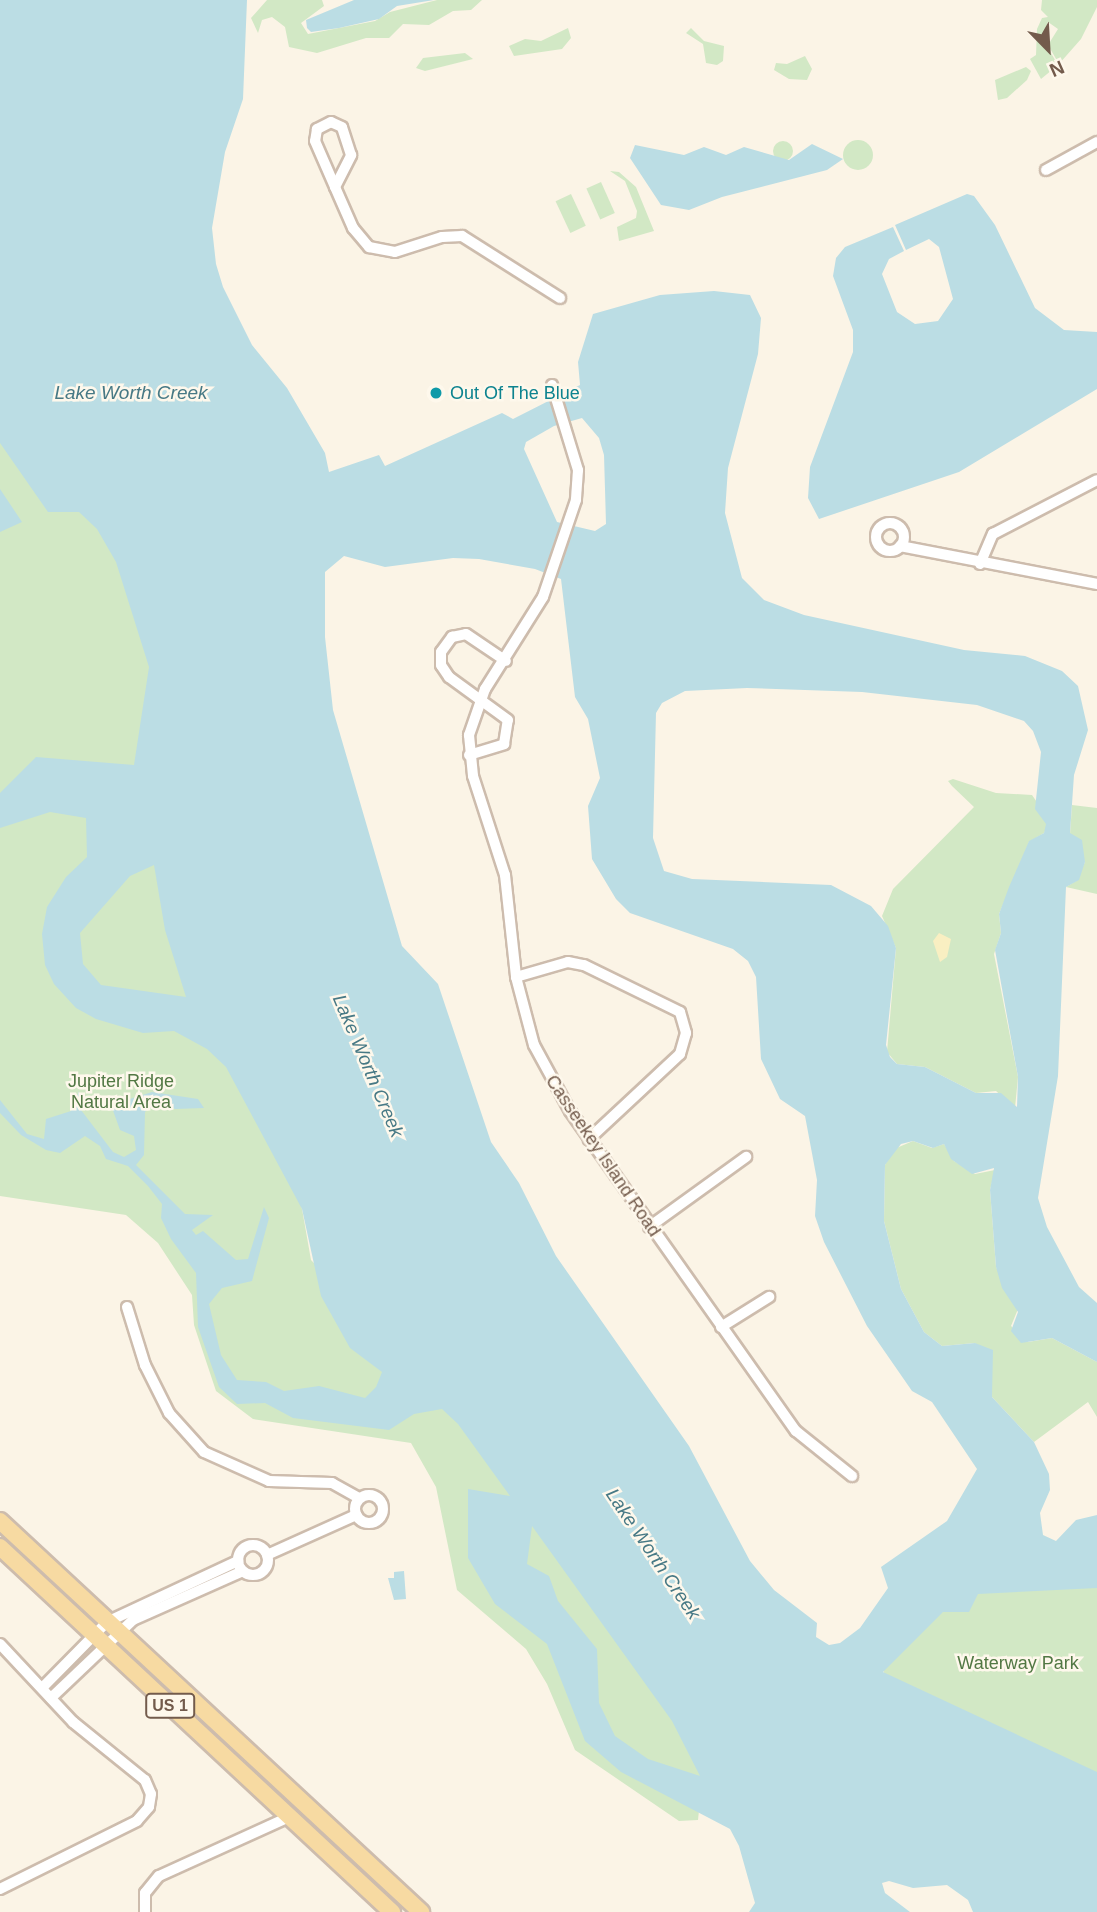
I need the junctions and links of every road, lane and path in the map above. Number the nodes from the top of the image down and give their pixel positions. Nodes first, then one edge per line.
1 (1097, 142) edge
2 (1046, 170) dead end
3 (335, 187) junction
4 (560, 298) dead end
5 (552, 385) dead end
6 (1097, 480) edge
7 (900, 546) dead end
8 (980, 564) junction
9 (1097, 584) edge
10 (506, 661) junction
11 (481, 701) junction
12 (469, 755) junction
13 (516, 977) junction
14 (589, 1139) junction
15 (746, 1157) dead end
16 (649, 1227) junction
17 (769, 1297) dead end
18 (127, 1307) dead end
19 (722, 1327) junction
20 (852, 1476) dead end
21 (359, 1498) junction
22 (356, 1515) junction
23 (0, 1521) edge
24 (0, 1546) edge
25 (267, 1555) junction
26 (240, 1566) junction
27 (113, 1627) junction
28 (99, 1640) junction
29 (0, 1644) edge
30 (61, 1669) junction
31 (71, 1678) junction
32 (42, 1688) junction
33 (51, 1698) junction
34 (178, 1713) junction
35 (309, 1808) junction
36 (289, 1817) junction
37 (0, 1889) edge
38 (372, 1894) junction
39 (145, 1912) edge
40 (392, 1912) edge
41 (409, 1912) edge
42 (421, 1912) edge

1 - 2 street
3 - 3 street
3 - 4 street
5 - 10 street, Casseekey Island Road
6 - 8 street
7 - 8 street
8 - 9 street
10 - 11 street, Casseekey Island Road
10 - 11 street
11 - 12 street, Casseekey Island Road
11 - 12 street
12 - 13 street, Casseekey Island Road
13 - 14 street, Casseekey Island Road
13 - 14 street
14 - 16 street, Casseekey Island Road
15 - 16 street
16 - 19 street, Casseekey Island Road
17 - 19 street
18 - 21 street
19 - 20 street, Casseekey Island Road
21 - 22 street
21 - 22 street
22 - 25 street
23 - 27 main road, US 1
24 - 28 main road, US 1
25 - 26 street
25 - 26 street
26 - 27 street
27 - 28 street
27 - 35 main road, US 1
28 - 30 street
28 - 31 street
28 - 34 main road, US 1
29 - 32 street
30 - 31 street
30 - 32 street
31 - 33 street
32 - 33 street
33 - 37 street
34 - 35 main road
34 - 36 main road, US 1
35 - 42 main road, US 1
36 - 38 main road, US 1
36 - 39 street
38 - 40 main road, US 1
38 - 41 main road

